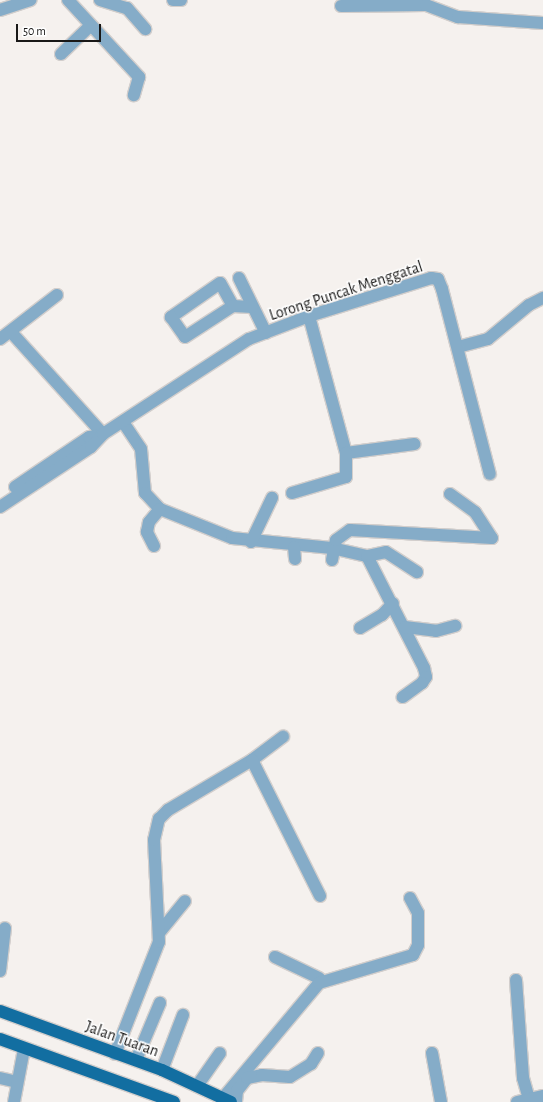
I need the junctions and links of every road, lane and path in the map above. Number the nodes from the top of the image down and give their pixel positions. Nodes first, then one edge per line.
1 (30, 0) edge
2 (68, 0) edge
3 (100, 0) edge
4 (173, 0) edge
5 (181, 0) edge
6 (340, 6) dead end
7 (0, 10) edge
8 (543, 23) edge
9 (90, 26) junction
10 (145, 29) dead end
11 (61, 54) dead end
12 (134, 95) dead end
13 (239, 278) dead end
14 (243, 290) junction
15 (57, 295) dead end
16 (543, 298) edge
17 (233, 306) junction
18 (252, 307) junction
19 (308, 316) junction
20 (11, 332) junction
21 (266, 333) junction
22 (0, 339) edge
23 (458, 347) junction
24 (123, 422) junction
25 (103, 434) junction
26 (414, 444) dead end
27 (346, 453) junction
28 (490, 474) dead end
29 (292, 493) dead end
30 (450, 494) dead end
31 (0, 498) edge
32 (272, 498) dead end
33 (0, 507) edge
34 (160, 509) junction
35 (251, 542) junction
36 (154, 546) dead end
37 (294, 547) junction
38 (332, 554) junction
39 (367, 556) junction
40 (295, 559) dead end
41 (417, 572) dead end
42 (393, 603) junction
43 (455, 626) dead end
44 (404, 627) junction
45 (360, 628) dead end
46 (403, 697) dead end
47 (283, 737) dead end
48 (252, 760) junction
49 (320, 896) dead end
50 (410, 898) dead end
51 (185, 901) dead end
52 (5, 928) dead end
53 (160, 932) junction
54 (275, 957) dead end
55 (0, 971) edge
56 (319, 976) junction
57 (516, 980) dead end
58 (160, 1003) dead end
59 (0, 1011) edge
60 (183, 1015) dead end
61 (0, 1039) edge
62 (24, 1049) junction
63 (220, 1053) dead end
64 (318, 1053) dead end
65 (432, 1053) dead end
66 (115, 1054) junction
67 (136, 1060) junction
68 (162, 1070) junction
69 (0, 1078) edge
70 (17, 1082) junction
71 (197, 1086) junction
72 (543, 1096) edge
73 (227, 1100) edge
74 (530, 1100) edge
75 (14, 1102) edge
76 (173, 1102) edge
77 (236, 1102) edge
78 (441, 1102) edge
79 (517, 1102) edge

1 - 7 street
2 - 9 street
3 - 10 street
4 - 5 street
6 - 8 street
9 - 11 street
9 - 12 street
13 - 14 street
14 - 17 street
14 - 18 street
15 - 20 street
16 - 23 street
17 - 17 street
17 - 18 street
18 - 21 street
19 - 21 street, Lorong Puncak Menggatal
19 - 23 street, Lorong Puncak Menggatal
19 - 27 street
20 - 22 street
20 - 25 street
21 - 24 street, Lorong Puncak Menggatal
23 - 28 street
24 - 25 street, Lorong Puncak Menggatal
24 - 34 street
25 - 31 street
25 - 33 street
26 - 27 street
27 - 29 street
30 - 38 street
32 - 35 street
34 - 35 street
34 - 36 street
35 - 37 street
37 - 38 street
37 - 40 street
38 - 39 street
39 - 41 street
39 - 42 street
42 - 44 street
42 - 45 street
43 - 44 street
44 - 46 street
47 - 48 street
48 - 49 street
48 - 53 street
50 - 56 street
51 - 53 street
52 - 55 street
53 - 66 street
54 - 56 street
56 - 73 street
57 - 74 street
58 - 67 street
59 - 66 main road, Jalan Tuaran
60 - 68 street
61 - 62 main road
62 - 70 street
62 - 76 main road
63 - 71 street
64 - 77 street
65 - 78 street
66 - 67 main road, Jalan Tuaran
67 - 68 main road, Jalan Tuaran
68 - 71 main road, Jalan Tuaran
69 - 70 street
70 - 75 street
71 - 73 main road, Jalan Tuaran
72 - 74 street
74 - 79 street

